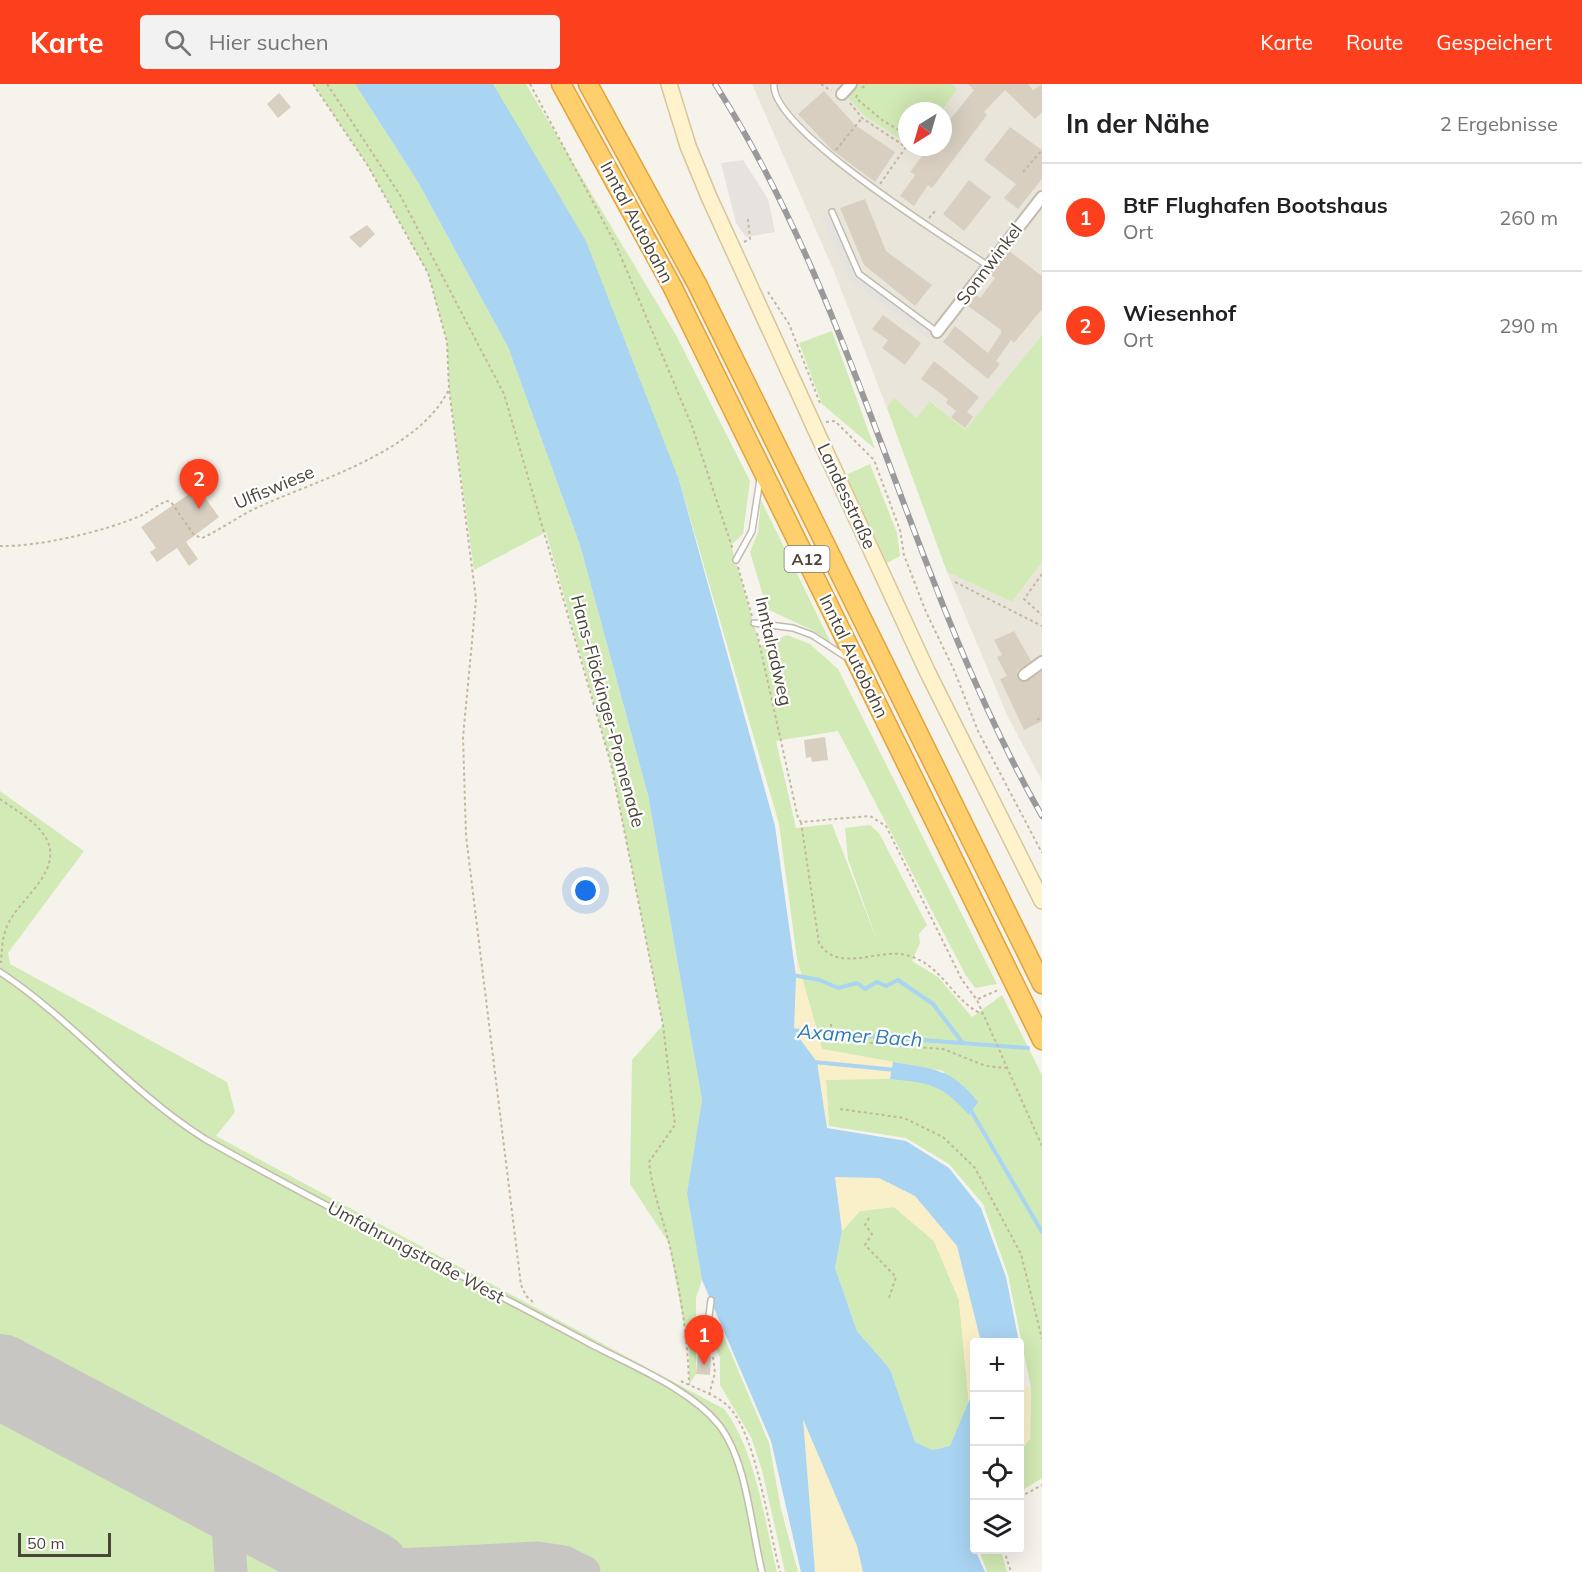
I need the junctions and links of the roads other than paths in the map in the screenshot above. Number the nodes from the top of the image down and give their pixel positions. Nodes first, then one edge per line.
1 (561, 84) edge
2 (588, 84) edge
3 (669, 84) edge
4 (774, 84) edge
5 (851, 84) edge
6 (842, 94) road end
7 (1042, 197) edge
8 (832, 212) dead end
9 (987, 265) junction
10 (937, 332) joint
11 (762, 469) junction
12 (736, 560) road end
13 (754, 622) road end
14 (1042, 662) edge
15 (858, 664) junction
16 (1024, 675) dead end
17 (1042, 901) edge
18 (0, 970) edge
19 (1042, 984) edge
20 (1042, 1040) edge
21 (711, 1299) dead end
22 (705, 1352) road end
23 (762, 1572) edge

1 - 11 highway, Inntal Autobahn / A12
2 - 19 highway, Inntal Autobahn / A12
3 - 17 main road, Landesstraße
4 - 9 lane
5 - 6 street
7 - 9 street, Sonnwinkel
8 - 10 lane
9 - 10 street, Sonnwinkel
11 - 12 lane
11 - 15 highway, Inntal Autobahn / A12
13 - 15 lane
14 - 16 street
15 - 20 highway, Inntal Autobahn / A12
18 - 23 lane, Umfahrungstraße West
21 - 22 lane

